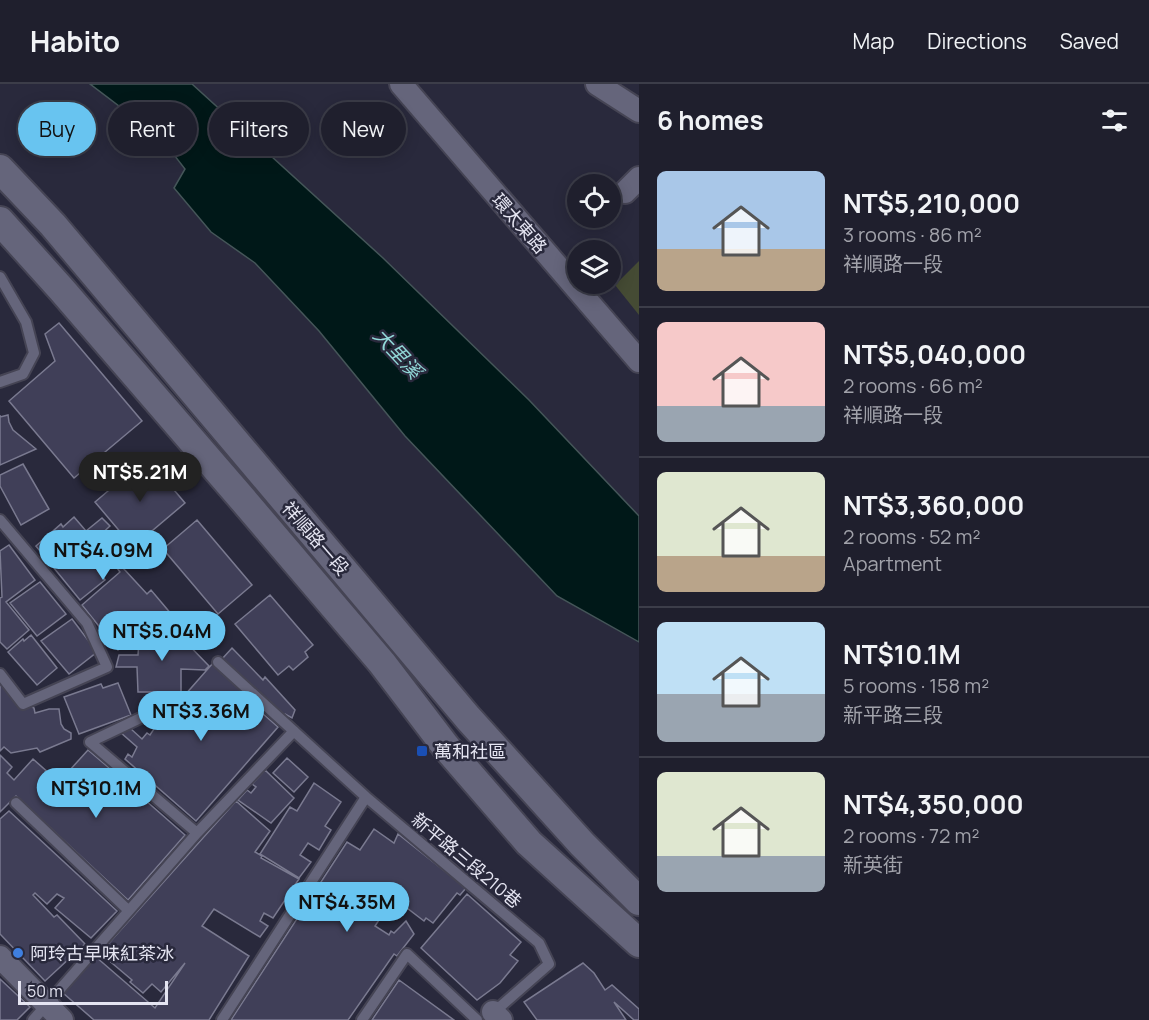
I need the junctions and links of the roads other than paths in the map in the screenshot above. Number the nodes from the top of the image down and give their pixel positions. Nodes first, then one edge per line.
1 (401, 84) edge
2 (597, 84) edge
3 (639, 111) edge
4 (0, 169) edge
5 (0, 221) edge
6 (0, 277) edge
7 (629, 333) edge
8 (639, 361) edge
9 (0, 382) edge
10 (0, 520) edge
11 (218, 662) dead end
12 (0, 674) edge
13 (151, 713) dead end
14 (294, 731) junction
15 (366, 797) junction
16 (16, 803) dead end
17 (197, 833) junction
18 (639, 901) edge
19 (128, 910) junction
20 (639, 943) edge
21 (0, 957) edge
22 (47, 1015) edge
23 (490, 1018) edge
24 (222, 1020) edge
25 (362, 1020) edge

1 - 7 street, 環太東路
2 - 3 street
4 - 18 street, 祥順路一段
5 - 20 street, 祥順路一段
6 - 9 lane
7 - 8 street, 環太東路
10 - 12 lane
11 - 14 lane, 新平路三段210巷
13 - 17 lane
14 - 15 lane, 新平路三段210巷
14 - 17 lane
15 - 23 lane, 新平路三段210巷
15 - 24 lane
16 - 19 lane
17 - 19 lane
19 - 22 lane
21 - 22 street
23 - 25 lane

